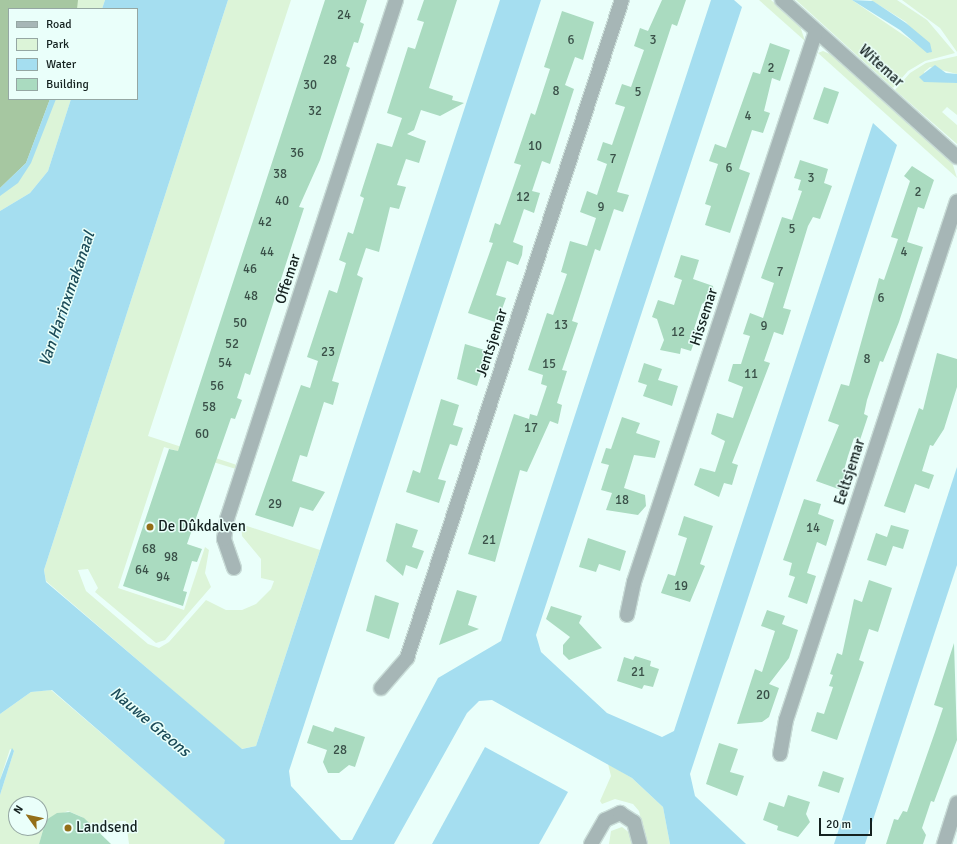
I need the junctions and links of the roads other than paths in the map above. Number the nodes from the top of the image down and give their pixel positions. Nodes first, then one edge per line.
1 (396, 0) edge
2 (622, 0) edge
3 (782, 0) edge
4 (816, 30) junction
5 (957, 157) edge
6 (957, 201) edge
7 (234, 568) dead end
8 (627, 615) dead end
9 (381, 688) dead end
10 (780, 754) dead end
11 (957, 803) edge
12 (591, 844) edge
13 (640, 844) edge
14 (944, 844) edge

1 - 7 street, Offemar
2 - 9 street, Jentsjemar
3 - 4 street, Witemar
4 - 5 street, Witemar
4 - 8 street, Hissemar
6 - 10 street, Eeltsjemar
11 - 14 street
12 - 13 street

